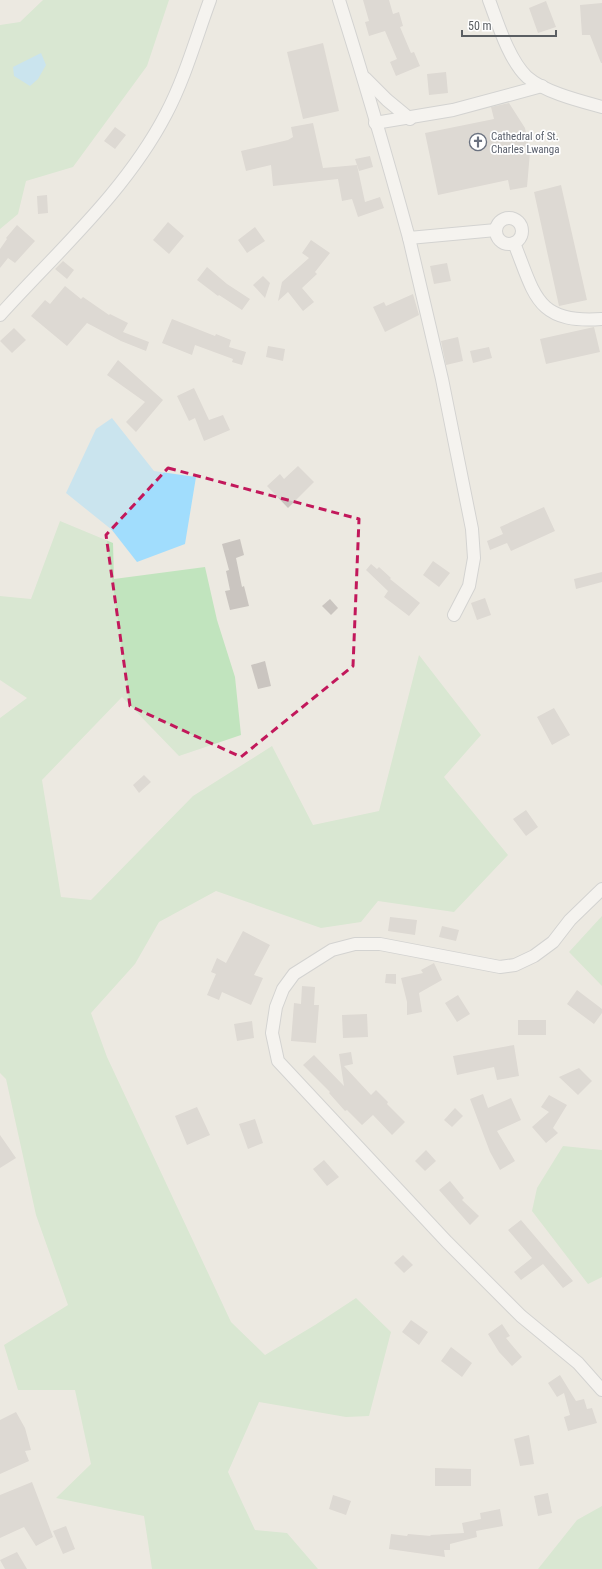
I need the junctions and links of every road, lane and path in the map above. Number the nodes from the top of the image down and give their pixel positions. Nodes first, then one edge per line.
1 (210, 0) edge
2 (339, 0) edge
3 (489, 0) edge
4 (364, 76) junction
5 (542, 86) junction
6 (602, 107) edge
7 (410, 118) junction
8 (375, 123) junction
9 (496, 230) junction
10 (409, 238) junction
11 (514, 243) junction
12 (0, 315) edge
13 (602, 319) edge
14 (454, 615) dead end
15 (602, 889) edge
16 (602, 1390) edge

1 - 12 street
2 - 4 street
3 - 5 street
4 - 7 street
4 - 8 street
5 - 6 street
5 - 7 street
7 - 8 street
8 - 10 street
9 - 10 street
9 - 11 street
9 - 11 street
10 - 14 street
11 - 13 street
15 - 16 street

